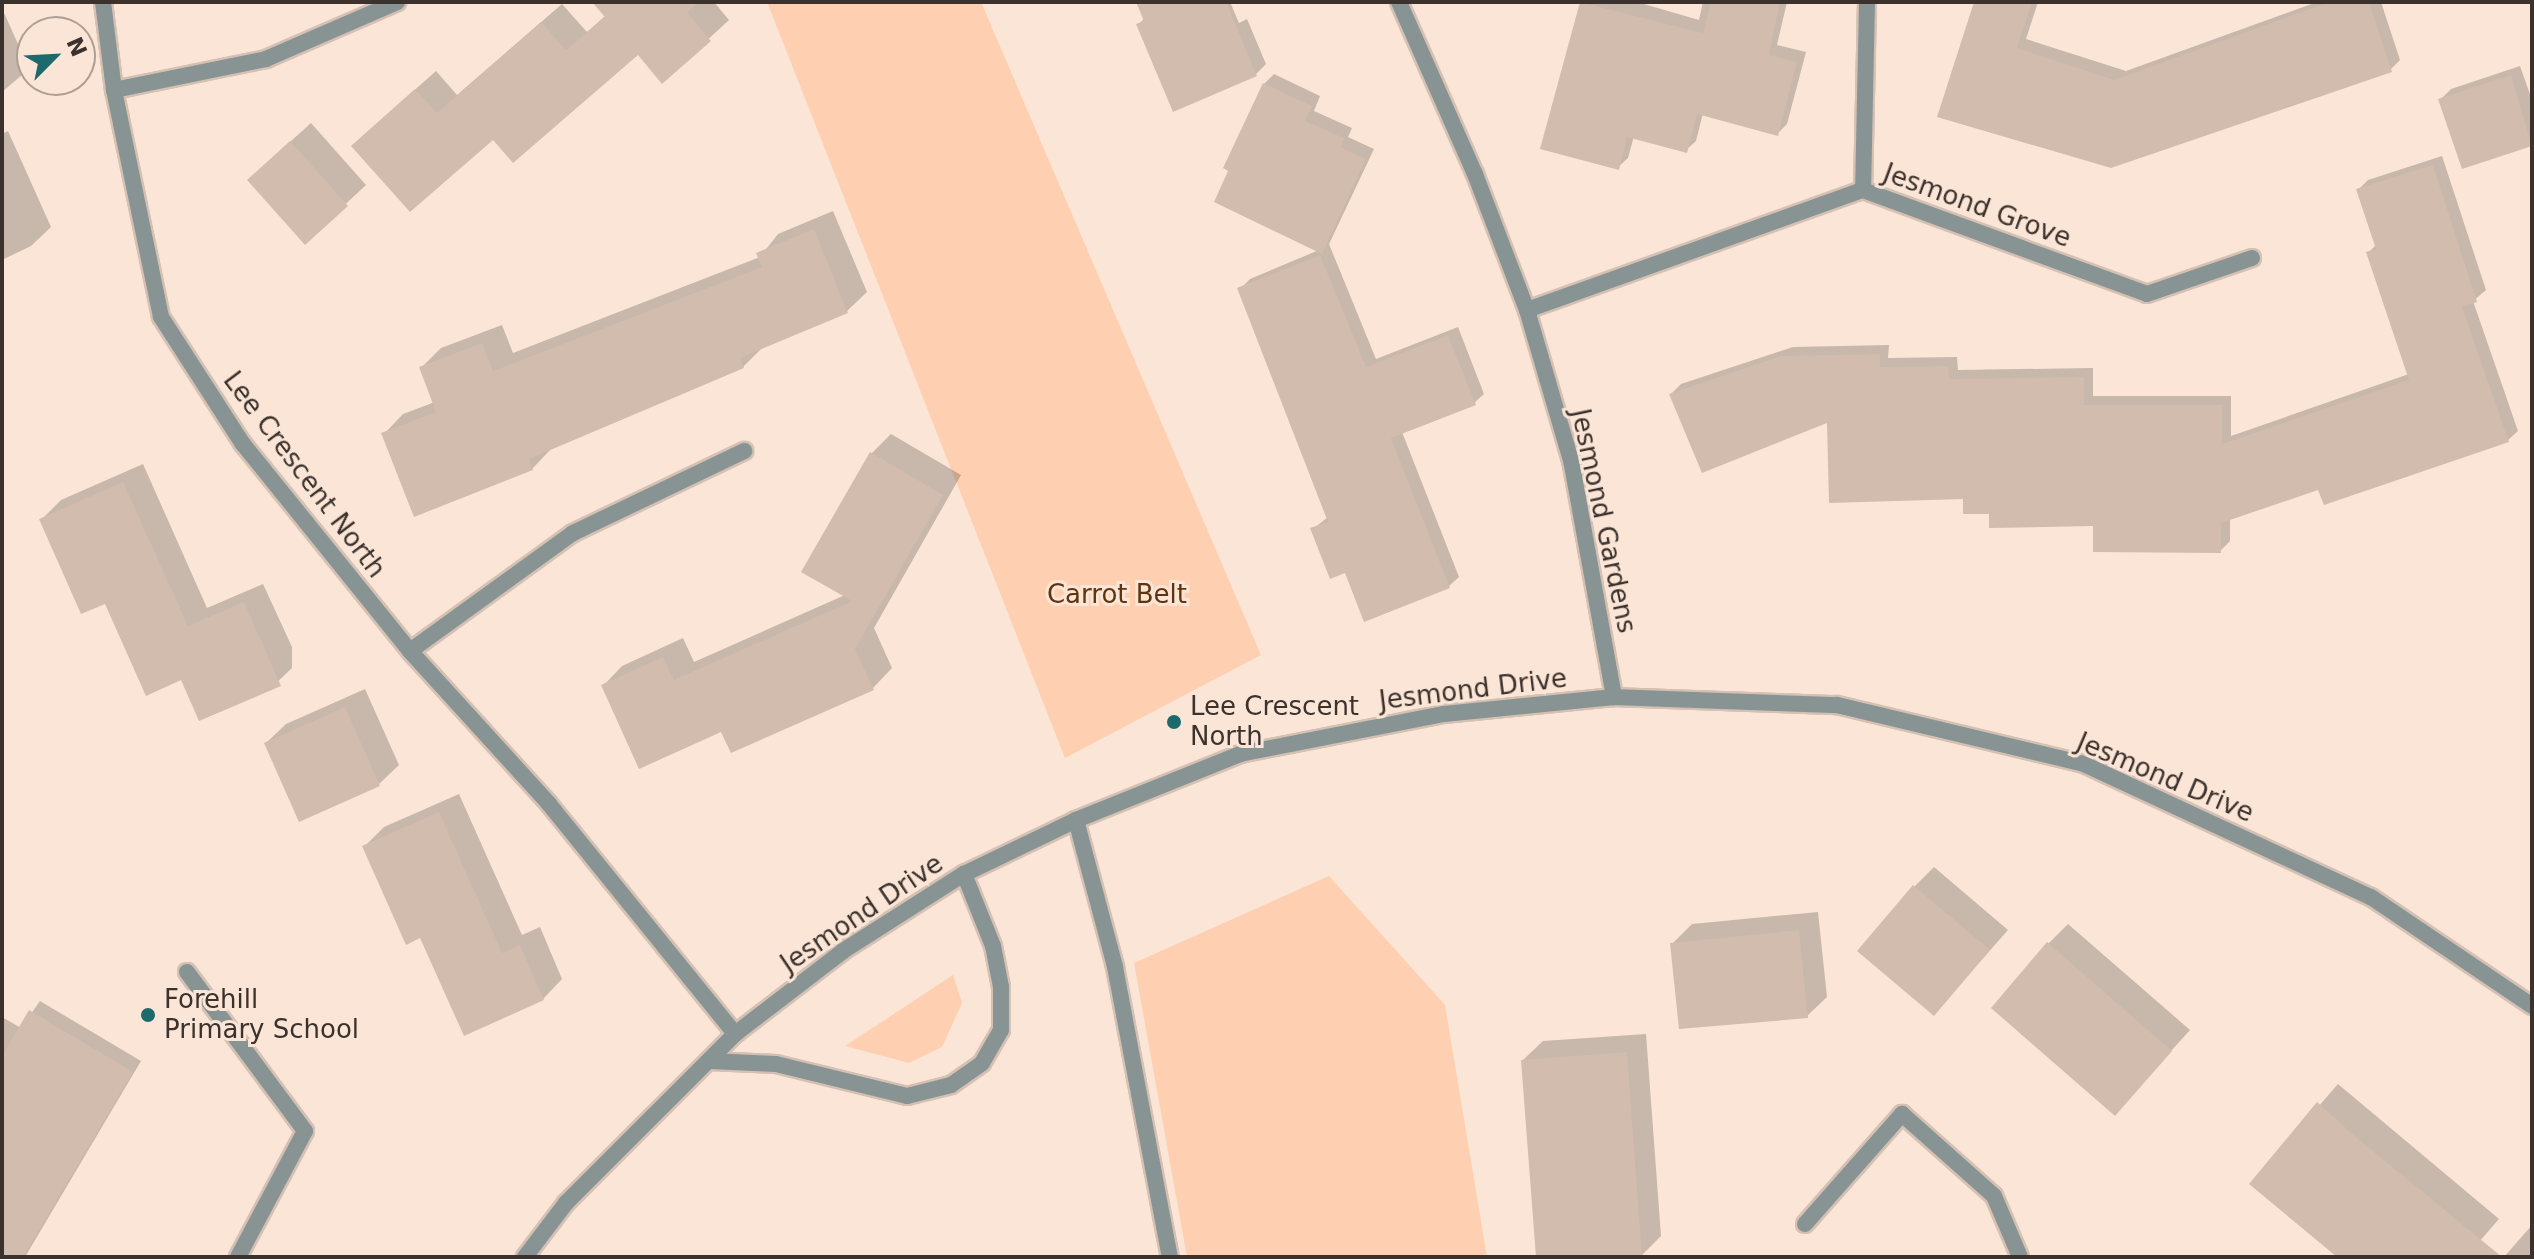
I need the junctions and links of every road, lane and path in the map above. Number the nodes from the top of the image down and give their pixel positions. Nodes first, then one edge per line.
1 (103, 2) edge
2 (397, 2) edge
3 (1399, 2) edge
4 (1867, 2) edge
5 (114, 90) junction
6 (1863, 190) junction
7 (2252, 258) dead end
8 (1527, 310) junction
9 (744, 451) dead end
10 (410, 651) junction
11 (1614, 697) junction
12 (1076, 820) junction
13 (964, 874) junction
14 (187, 972) dead end
15 (2532, 1006) edge
16 (735, 1034) junction
17 (709, 1061) junction
18 (1805, 1224) dead end
19 (238, 1257) edge
20 (525, 1257) edge
21 (1170, 1257) edge
22 (2020, 1257) edge

1 - 5 street, Lee Crescent North
2 - 5 street
3 - 8 street, Jesmond Gardens
4 - 6 street, Jesmond Grove
5 - 10 street, Lee Crescent North
6 - 7 street, Jesmond Grove
6 - 8 street
8 - 11 street, Jesmond Gardens
9 - 10 street
10 - 16 street, Lee Crescent North
11 - 12 street, Jesmond Drive
11 - 15 street, Jesmond Drive
12 - 13 street, Jesmond Drive
12 - 21 street
13 - 16 street, Jesmond Drive
13 - 17 street
14 - 19 street
16 - 17 street, Jesmond Drive
17 - 20 street, Jesmond Drive
18 - 22 street

